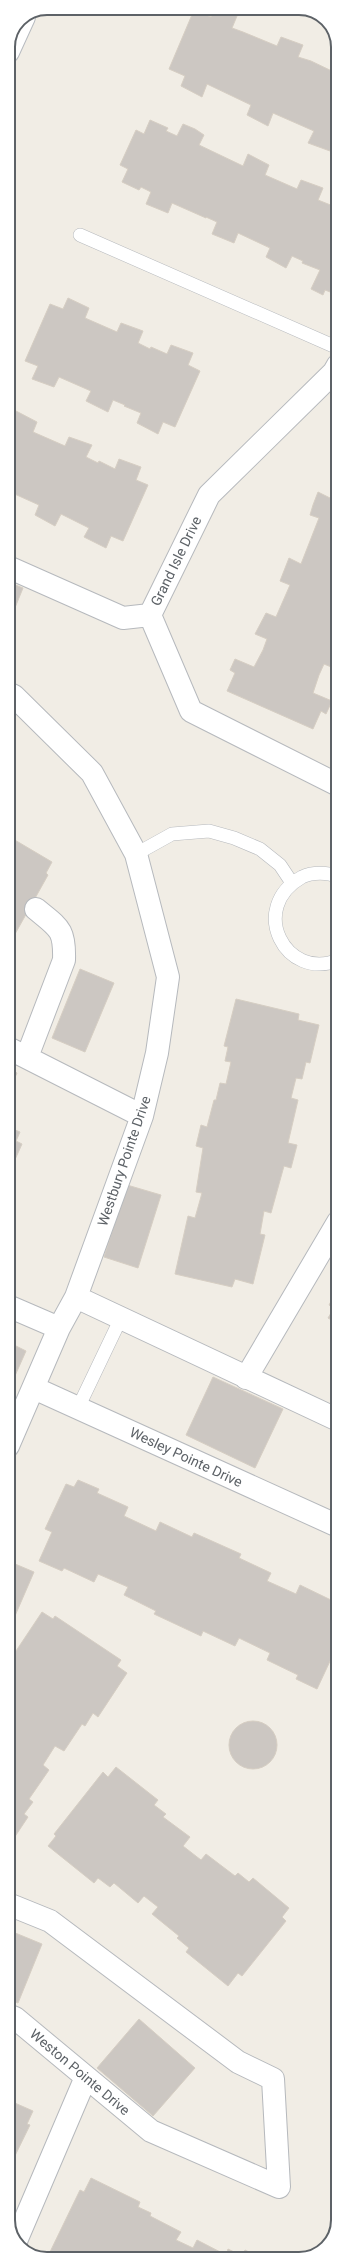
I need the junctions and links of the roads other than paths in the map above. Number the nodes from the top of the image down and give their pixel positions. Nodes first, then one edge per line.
1 (80, 235) dead end
2 (331, 345) edge
3 (331, 375) edge
4 (15, 570) edge
5 (150, 616) junction
6 (15, 697) edge
7 (331, 781) edge
8 (136, 854) junction
9 (331, 876) edge
10 (292, 883) junction
11 (36, 909) dead end
12 (331, 962) edge
13 (17, 1053) edge
14 (142, 1116) junction
15 (331, 1234) edge
16 (76, 1297) junction
17 (15, 1309) edge
18 (121, 1318) junction
19 (60, 1328) junction
20 (246, 1378) junction
21 (34, 1388) junction
22 (78, 1408) junction
23 (15, 1416) edge
24 (331, 1417) edge
25 (331, 1523) edge
26 (15, 1907) edge
27 (15, 2018) edge
28 (86, 2077) junction
29 (19, 2235) edge

1 - 2 lane
3 - 5 street, Grand Isle Drive
4 - 5 street
5 - 7 street, Grand Isle Drive
6 - 8 street, Westbury Pointe Drive
8 - 10 lane
8 - 14 street, Westbury Pointe Drive
9 - 10 lane
10 - 12 lane
11 - 13 street
13 - 14 street
14 - 16 street, Westbury Pointe Drive
15 - 20 street
16 - 18 street
16 - 19 street, Westbury Pointe Drive
17 - 19 street
18 - 20 street
18 - 22 lane
19 - 21 street, Westbury Pointe Drive
20 - 24 street
21 - 22 street, Wesley Pointe Drive
21 - 23 street, Westbury Pointe Drive
22 - 25 street, Wesley Pointe Drive
26 - 28 street, Weston Pointe Drive
27 - 28 street, Weston Pointe Drive
28 - 29 street

